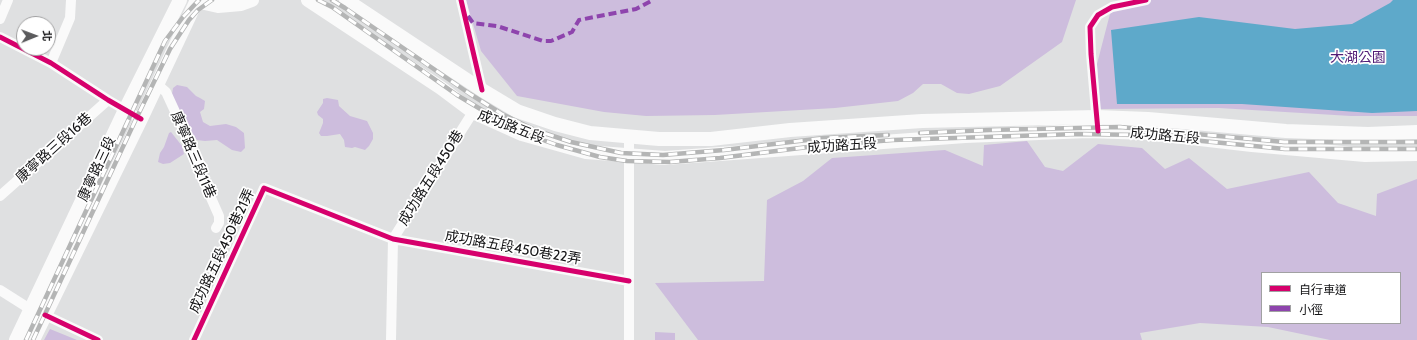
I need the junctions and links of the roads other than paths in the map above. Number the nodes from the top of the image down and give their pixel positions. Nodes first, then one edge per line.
1 (8, 0) edge
2 (71, 0) edge
3 (180, 0) edge
4 (197, 0) edge
5 (252, 0) edge
6 (308, 0) edge
7 (346, 0) edge
8 (461, 0) edge
9 (1146, 0) edge
10 (0, 19) edge
11 (0, 36) edge
12 (51, 63) junction
13 (158, 85) junction
14 (482, 90) junction
15 (108, 100) junction
16 (125, 110) junction
17 (473, 112) junction
18 (142, 119) junction
19 (1098, 124) junction
20 (1417, 132) edge
21 (629, 137) junction
22 (1417, 154) edge
23 (628, 156) junction
24 (0, 196) edge
25 (216, 228) dead end
26 (393, 239) junction
27 (629, 281) junction
28 (0, 290) edge
29 (30, 309) junction
30 (45, 315) junction
31 (16, 340) edge
32 (33, 340) edge
33 (98, 340) edge
34 (194, 340) edge
35 (391, 340) edge
36 (629, 340) edge

1 - 10 street
2 - 12 street
3 - 16 main road, 康寧路三段
4 - 5 main road
4 - 13 main road, 康寧路三段
6 - 17 main road, 成功路五段
7 - 14 main road, 成功路五段
8 - 14 street
9 - 19 street
11 - 12 street
12 - 15 street
13 - 18 main road, 康寧路三段
13 - 25 street, 康寧路三段11巷
14 - 21 main road, 成功路五段
15 - 16 street
15 - 24 street, 康寧路三段16巷
16 - 18 street
16 - 29 main road, 康寧路三段
17 - 23 main road, 成功路五段
17 - 26 street, 成功路五段450巷
18 - 30 main road, 康寧路三段
19 - 20 main road, 成功路五段
19 - 21 main road, 成功路五段
19 - 22 main road, 成功路五段
19 - 23 main road, 成功路五段
21 - 23 street
23 - 27 street
26 - 27 street, 成功路五段450巷22弄
26 - 34 street, 成功路五段450巷21弄
26 - 35 street, 成功路五段450巷
27 - 36 street
28 - 29 street
29 - 31 main road, 康寧路三段
30 - 32 main road, 康寧路三段
30 - 33 street

